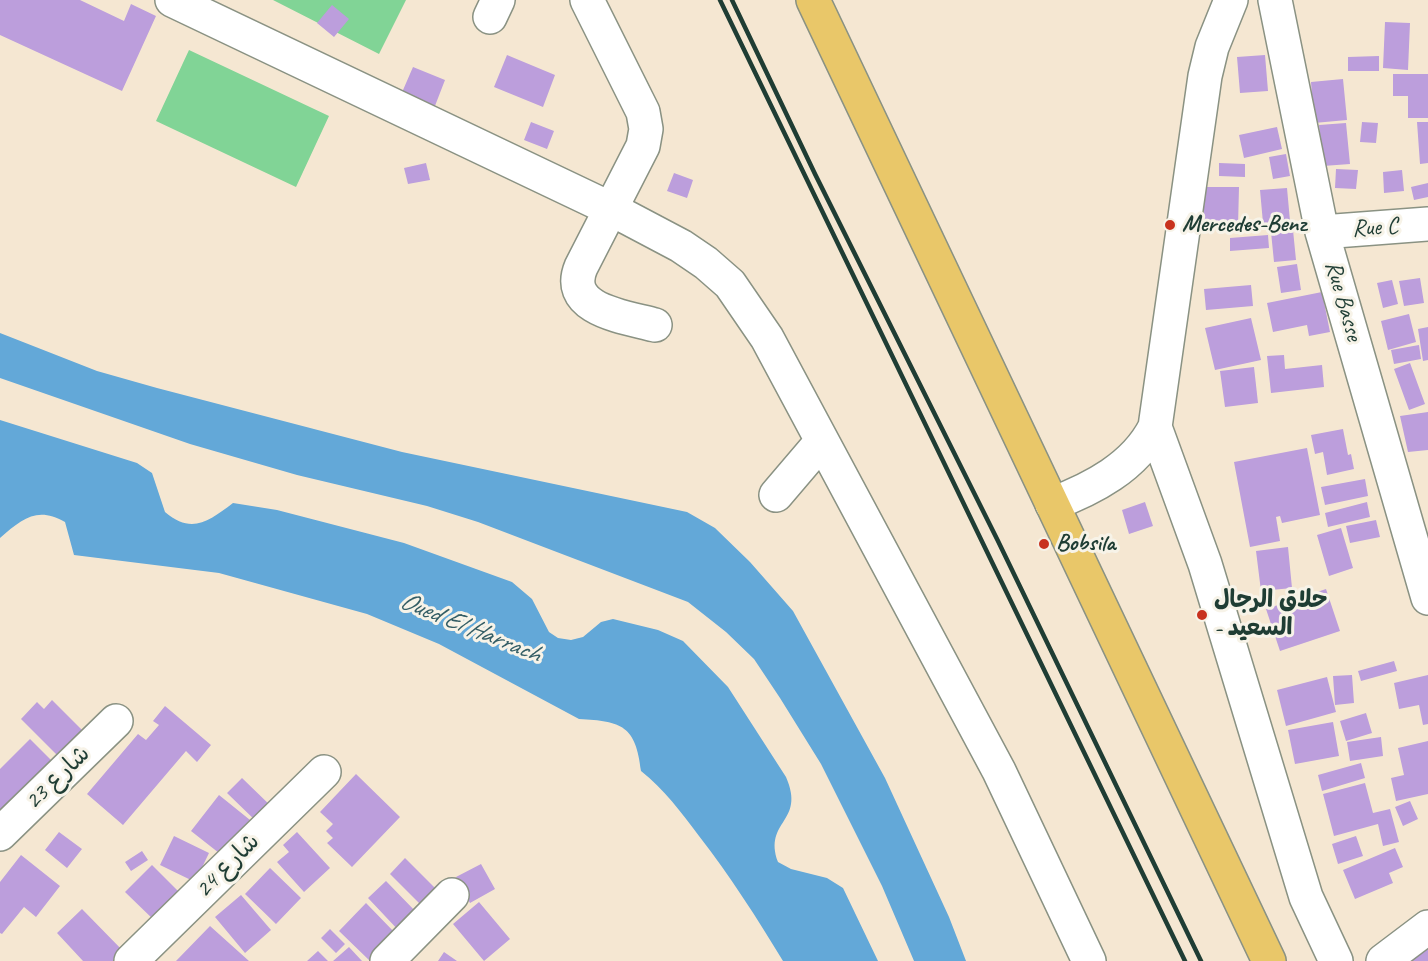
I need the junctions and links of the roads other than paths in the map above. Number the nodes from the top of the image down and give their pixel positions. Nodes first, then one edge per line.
1 (172, 0) edge
2 (587, 0) edge
3 (813, 0) edge
4 (1231, 0) edge
5 (1275, 0) edge
6 (611, 208) junction
7 (1428, 224) edge
8 (1322, 232) junction
9 (654, 325) dead end
10 (1155, 427) junction
11 (822, 441) junction
12 (776, 495) dead end
13 (1052, 504) junction
14 (1426, 581) edge
15 (116, 721) dead end
16 (324, 772) dead end
17 (0, 834) edge
18 (452, 895) dead end
19 (1428, 927) edge
20 (131, 961) edge
21 (387, 961) edge
22 (1089, 961) edge
23 (1269, 961) edge
24 (1336, 961) edge
25 (1383, 961) edge

1 - 6 street
2 - 6 street
3 - 13 main road
4 - 10 street
5 - 8 street, Rue Basse
6 - 9 street
6 - 11 street
7 - 8 street, Rue C
8 - 14 street, Rue Basse
10 - 13 street
10 - 24 street
11 - 12 street
11 - 22 street
13 - 23 main road
15 - 17 street, شارع 23
16 - 20 street, شارع 24
18 - 21 street
19 - 25 street

